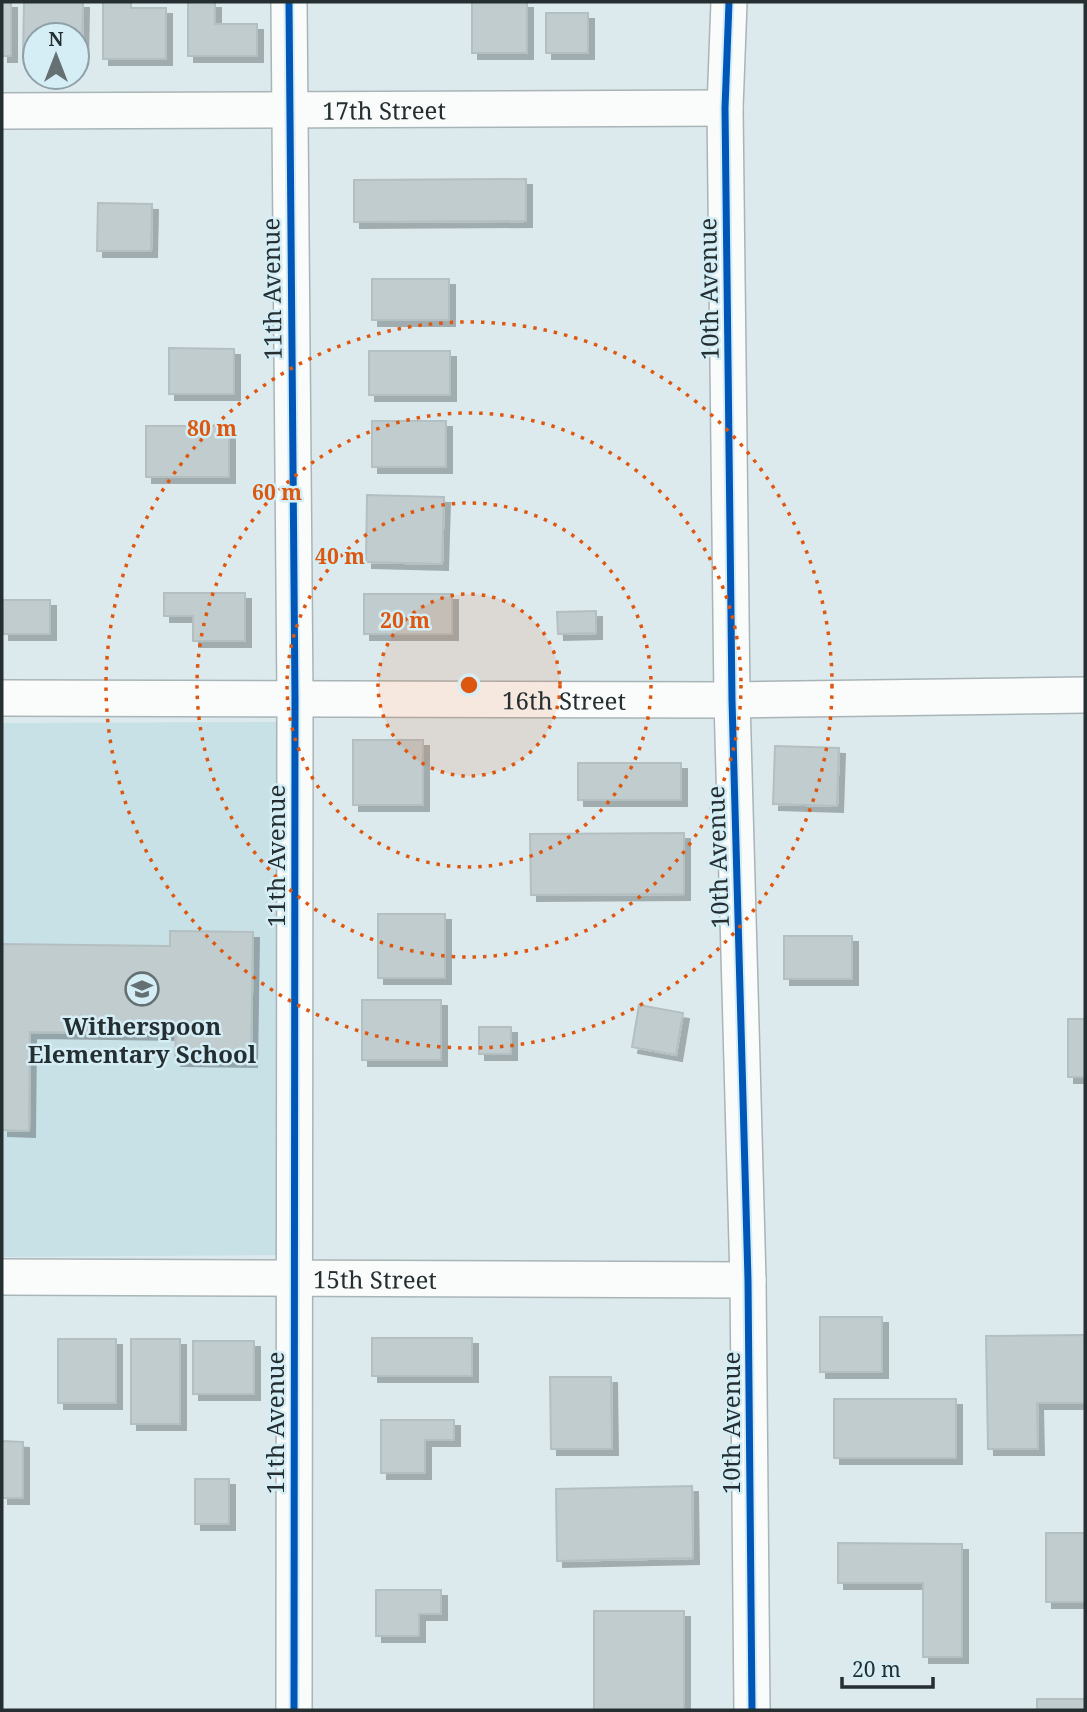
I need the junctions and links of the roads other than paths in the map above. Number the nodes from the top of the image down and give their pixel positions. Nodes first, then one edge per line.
1 (289, 2) edge
2 (729, 2) edge
3 (724, 108) junction
4 (2, 111) edge
5 (288, 111) junction
6 (1085, 695) edge
7 (2, 698) edge
8 (295, 698) junction
9 (732, 699) junction
10 (2, 1277) edge
11 (293, 1277) junction
12 (748, 1280) junction
13 (294, 1710) edge
14 (752, 1710) edge

1 - 5 street, 11th Avenue
2 - 3 street, 10th Avenue
3 - 5 street, 17th Street
3 - 9 street, 10th Avenue
4 - 5 street, 17th Street
5 - 8 street, 11th Avenue
6 - 9 street, 16th Street
7 - 8 street, 16th Street
8 - 9 street, 16th Street
8 - 11 street, 11th Avenue
9 - 12 street, 10th Avenue
10 - 11 street, 15th Street
11 - 12 street, 15th Street
11 - 13 street, 11th Avenue
12 - 14 street, 10th Avenue

